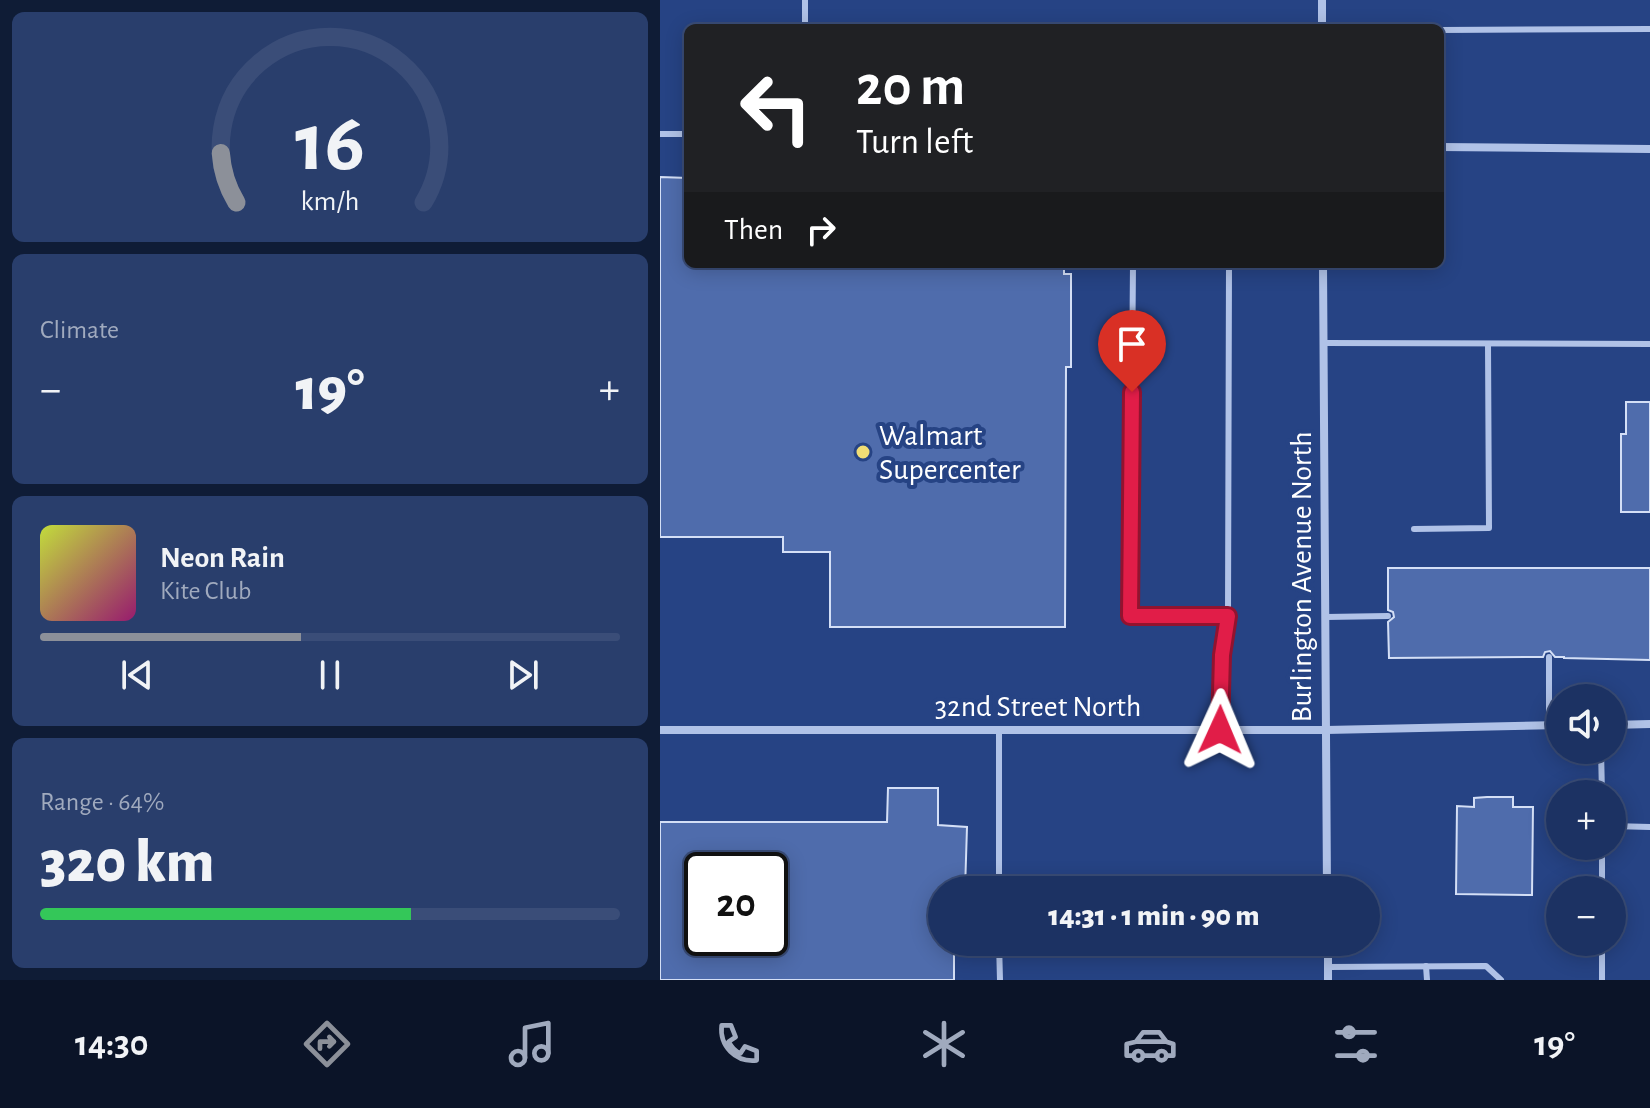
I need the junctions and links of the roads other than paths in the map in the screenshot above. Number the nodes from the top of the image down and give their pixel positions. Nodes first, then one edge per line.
1 (805, 0) edge
2 (1322, 0) edge
3 (805, 24) edge
4 (1322, 24) edge
5 (1650, 29) edge
6 (1444, 30) edge
7 (660, 134) edge
8 (684, 134) edge
9 (1444, 147) edge
10 (1650, 149) edge
11 (1133, 268) edge
12 (1229, 268) edge
13 (1323, 268) edge
14 (1324, 343) junction
15 (1488, 344) junction
16 (1650, 344) edge
17 (1414, 529) dead end
18 (1228, 616) junction
19 (1388, 616) dead end
20 (1326, 617) junction
21 (1549, 657) dead end
22 (1549, 684) edge
23 (1650, 724) edge
24 (1626, 725) edge
25 (1546, 726) edge
26 (660, 730) edge
27 (999, 730) junction
28 (1220, 730) junction
29 (1326, 730) junction
30 (1626, 826) edge
31 (1650, 827) edge
32 (999, 876) edge
33 (1327, 876) edge
34 (999, 956) edge
35 (1328, 956) edge
36 (1602, 956) edge
37 (1426, 966) junction
38 (1328, 967) junction
39 (1000, 980) edge
40 (1328, 980) edge
41 (1427, 980) edge
42 (1501, 980) edge
43 (1602, 980) edge

1 - 3 lane
2 - 4 street
5 - 6 lane
7 - 8 lane
9 - 10 street
11 - 18 lane
12 - 18 lane
13 - 14 street, Burlington Avenue North
14 - 15 lane
14 - 20 street, Burlington Avenue North
15 - 16 lane
15 - 17 lane
18 - 28 lane
19 - 20 lane
20 - 29 street, Burlington Avenue North
21 - 22 lane
23 - 24 street
25 - 29 street, 32nd Street North
26 - 27 street, 32nd Street North
27 - 28 street, 32nd Street North
27 - 32 lane
28 - 29 street, 32nd Street North
29 - 33 street, Burlington Avenue North
30 - 31 lane
34 - 39 lane
35 - 38 street
36 - 43 lane
37 - 38 lane
37 - 41 lane
37 - 42 lane
38 - 40 street

